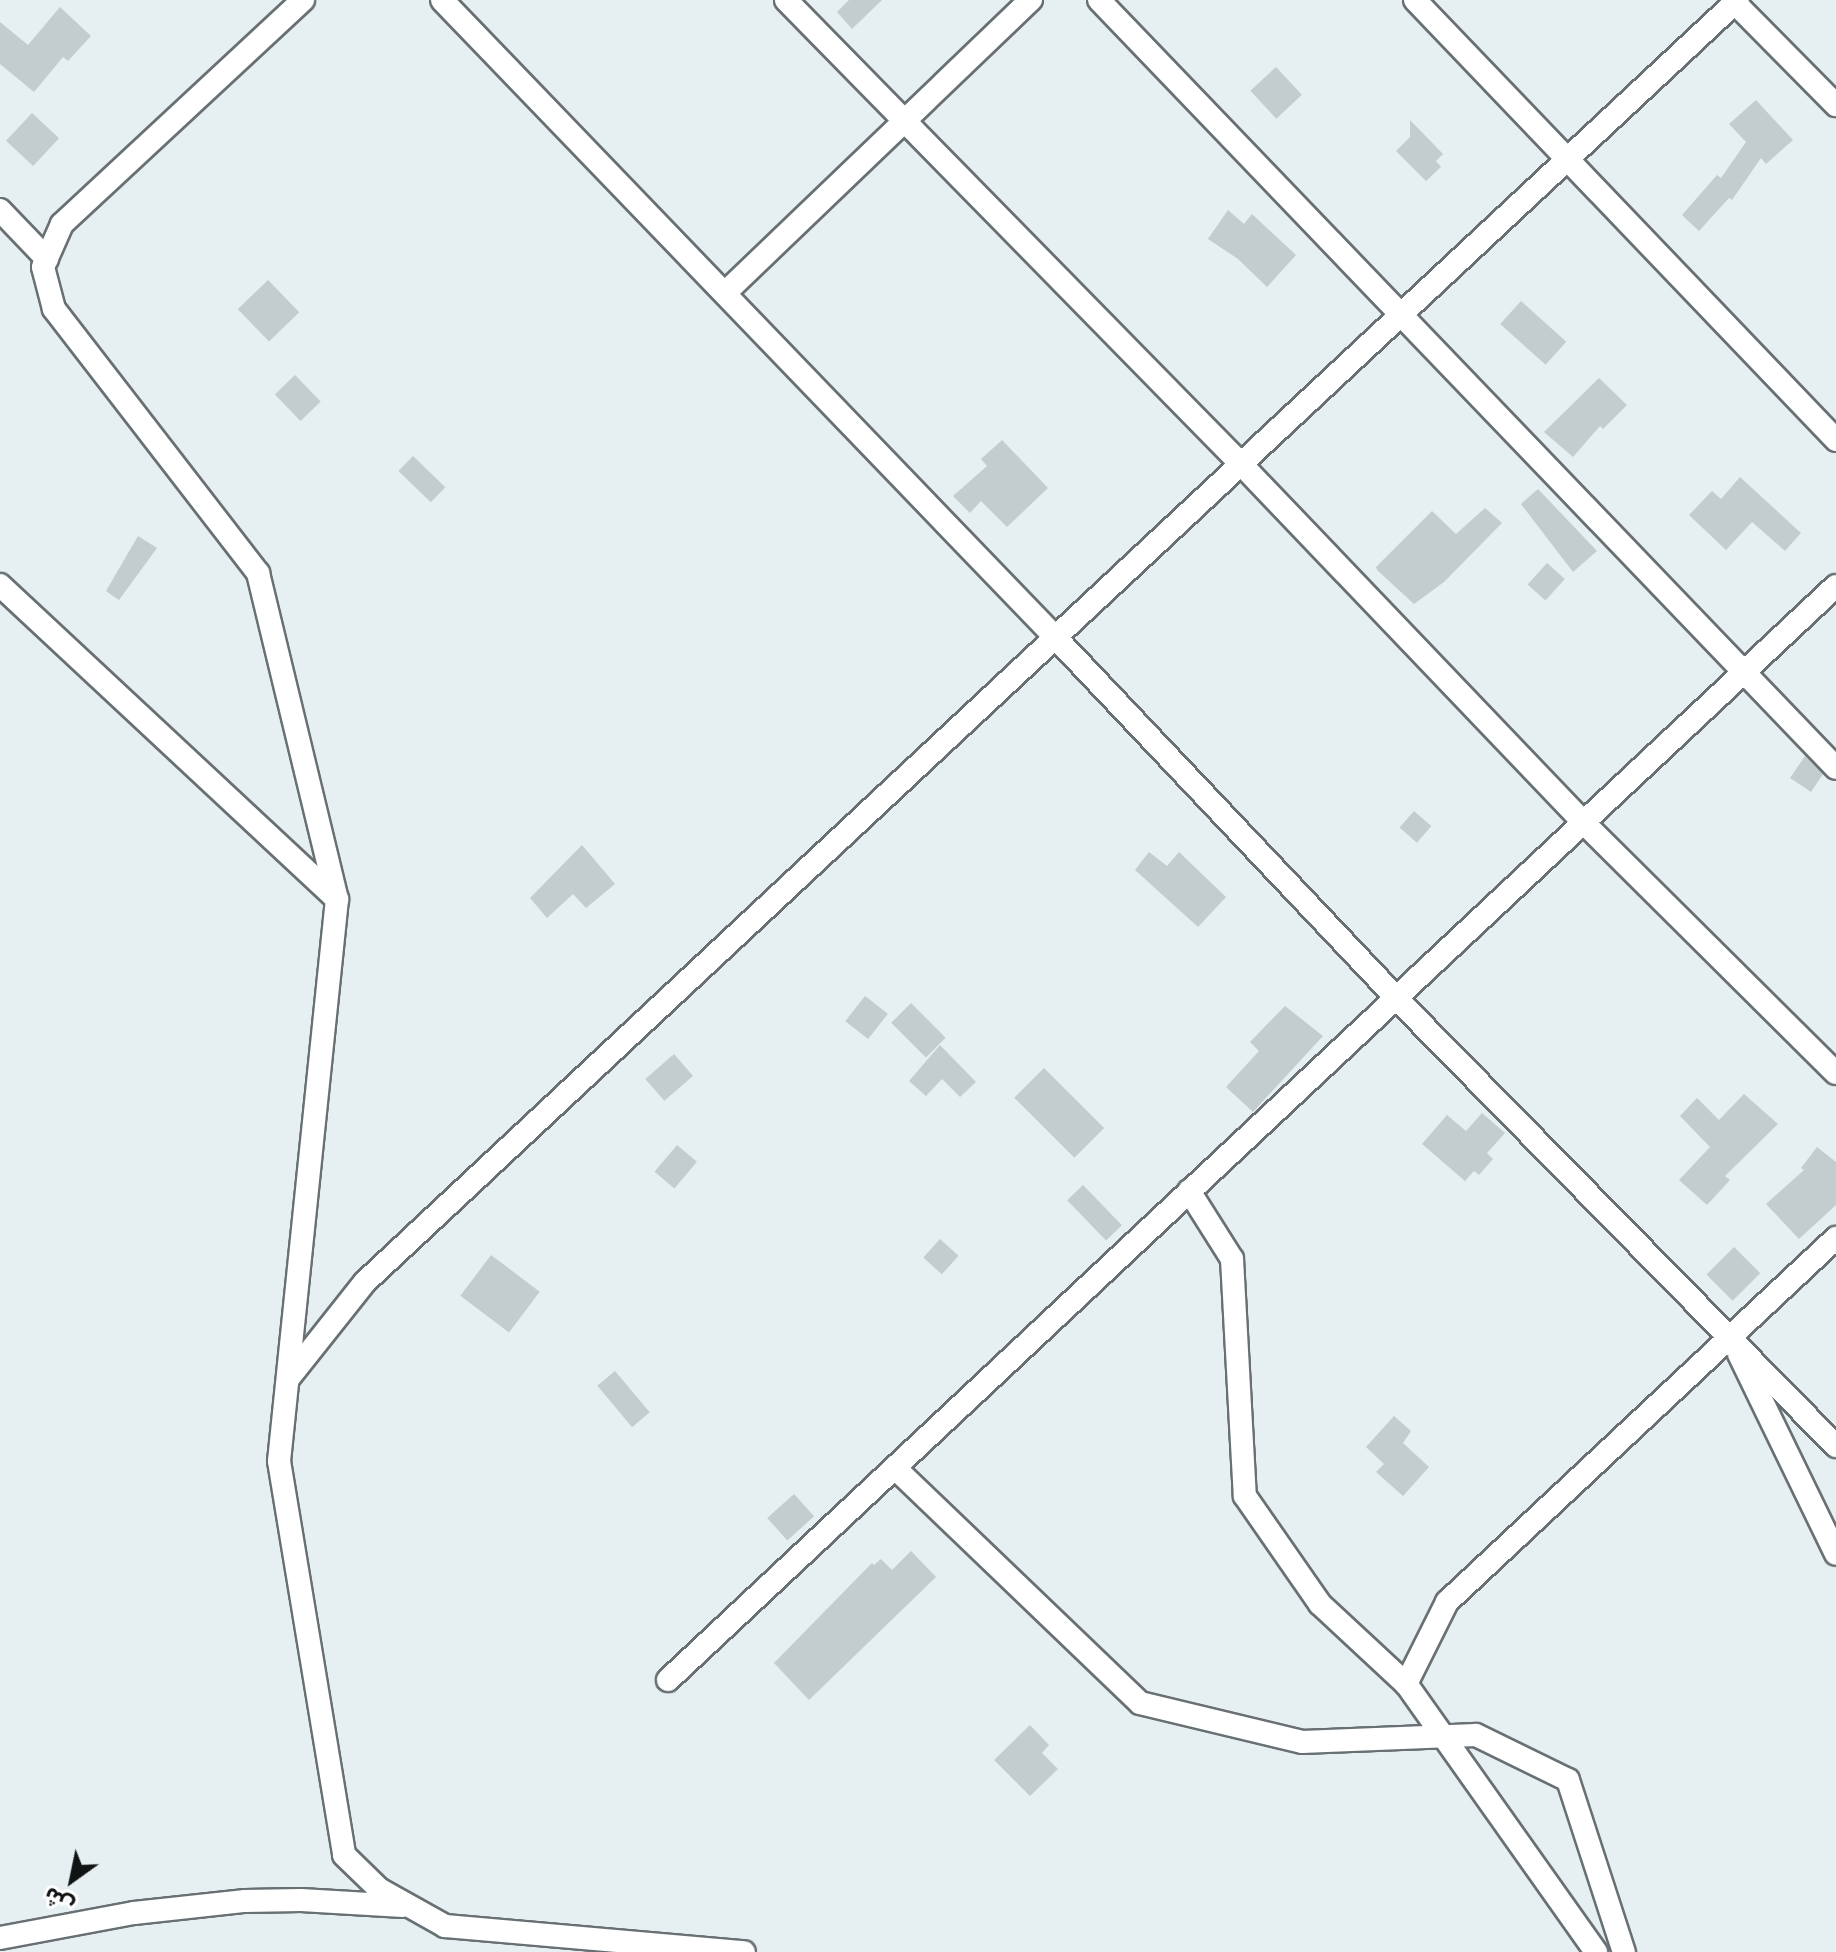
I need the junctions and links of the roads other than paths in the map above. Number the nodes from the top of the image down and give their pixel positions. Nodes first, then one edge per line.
1 (303, 0) edge
2 (442, 0) edge
3 (786, 0) edge
4 (1031, 0) edge
5 (1099, 0) edge
6 (1415, 0) edge
7 (1735, 1) edge
8 (1836, 105) edge
9 (904, 121) junction
10 (1570, 159) junction
11 (0, 210) edge
12 (47, 259) junction
13 (725, 293) junction
14 (1403, 315) junction
15 (1836, 440) edge
16 (1242, 465) junction
17 (0, 585) edge
18 (1836, 586) edge
19 (1056, 638) junction
20 (1742, 674) junction
21 (1836, 768) edge
22 (1583, 822) junction
23 (337, 899) junction
24 (1396, 998) junction
25 (1836, 1073) edge
26 (1189, 1191) junction
27 (1836, 1238) edge
28 (1731, 1337) junction
29 (287, 1379) junction
30 (1836, 1446) edge
31 (895, 1468) junction
32 (1836, 1554) edge
33 (668, 1680) dead end
34 (1406, 1684) junction
35 (1444, 1737) junction
36 (412, 1907) junction
37 (0, 1938) edge
38 (744, 1952) edge
39 (1596, 1952) edge
40 (1624, 1952) edge

1 - 12 street
2 - 13 street
3 - 9 street
4 - 9 street
5 - 14 street
6 - 10 street
7 - 8 street
7 - 10 street
9 - 13 street
9 - 16 street
10 - 14 street
10 - 15 street
11 - 12 street
12 - 23 street
13 - 19 street
14 - 16 street
14 - 20 street
16 - 19 street
16 - 22 street
17 - 23 street
18 - 20 street
19 - 24 street
19 - 29 street
20 - 21 street
20 - 22 street
22 - 24 street
22 - 25 street
23 - 29 street
24 - 26 street
24 - 28 street
26 - 31 street
26 - 34 street
27 - 28 street
28 - 30 street
28 - 32 street
28 - 34 street
29 - 36 street
31 - 33 street
31 - 35 street
34 - 35 street
35 - 39 street
35 - 40 street
36 - 37 street
36 - 38 street

